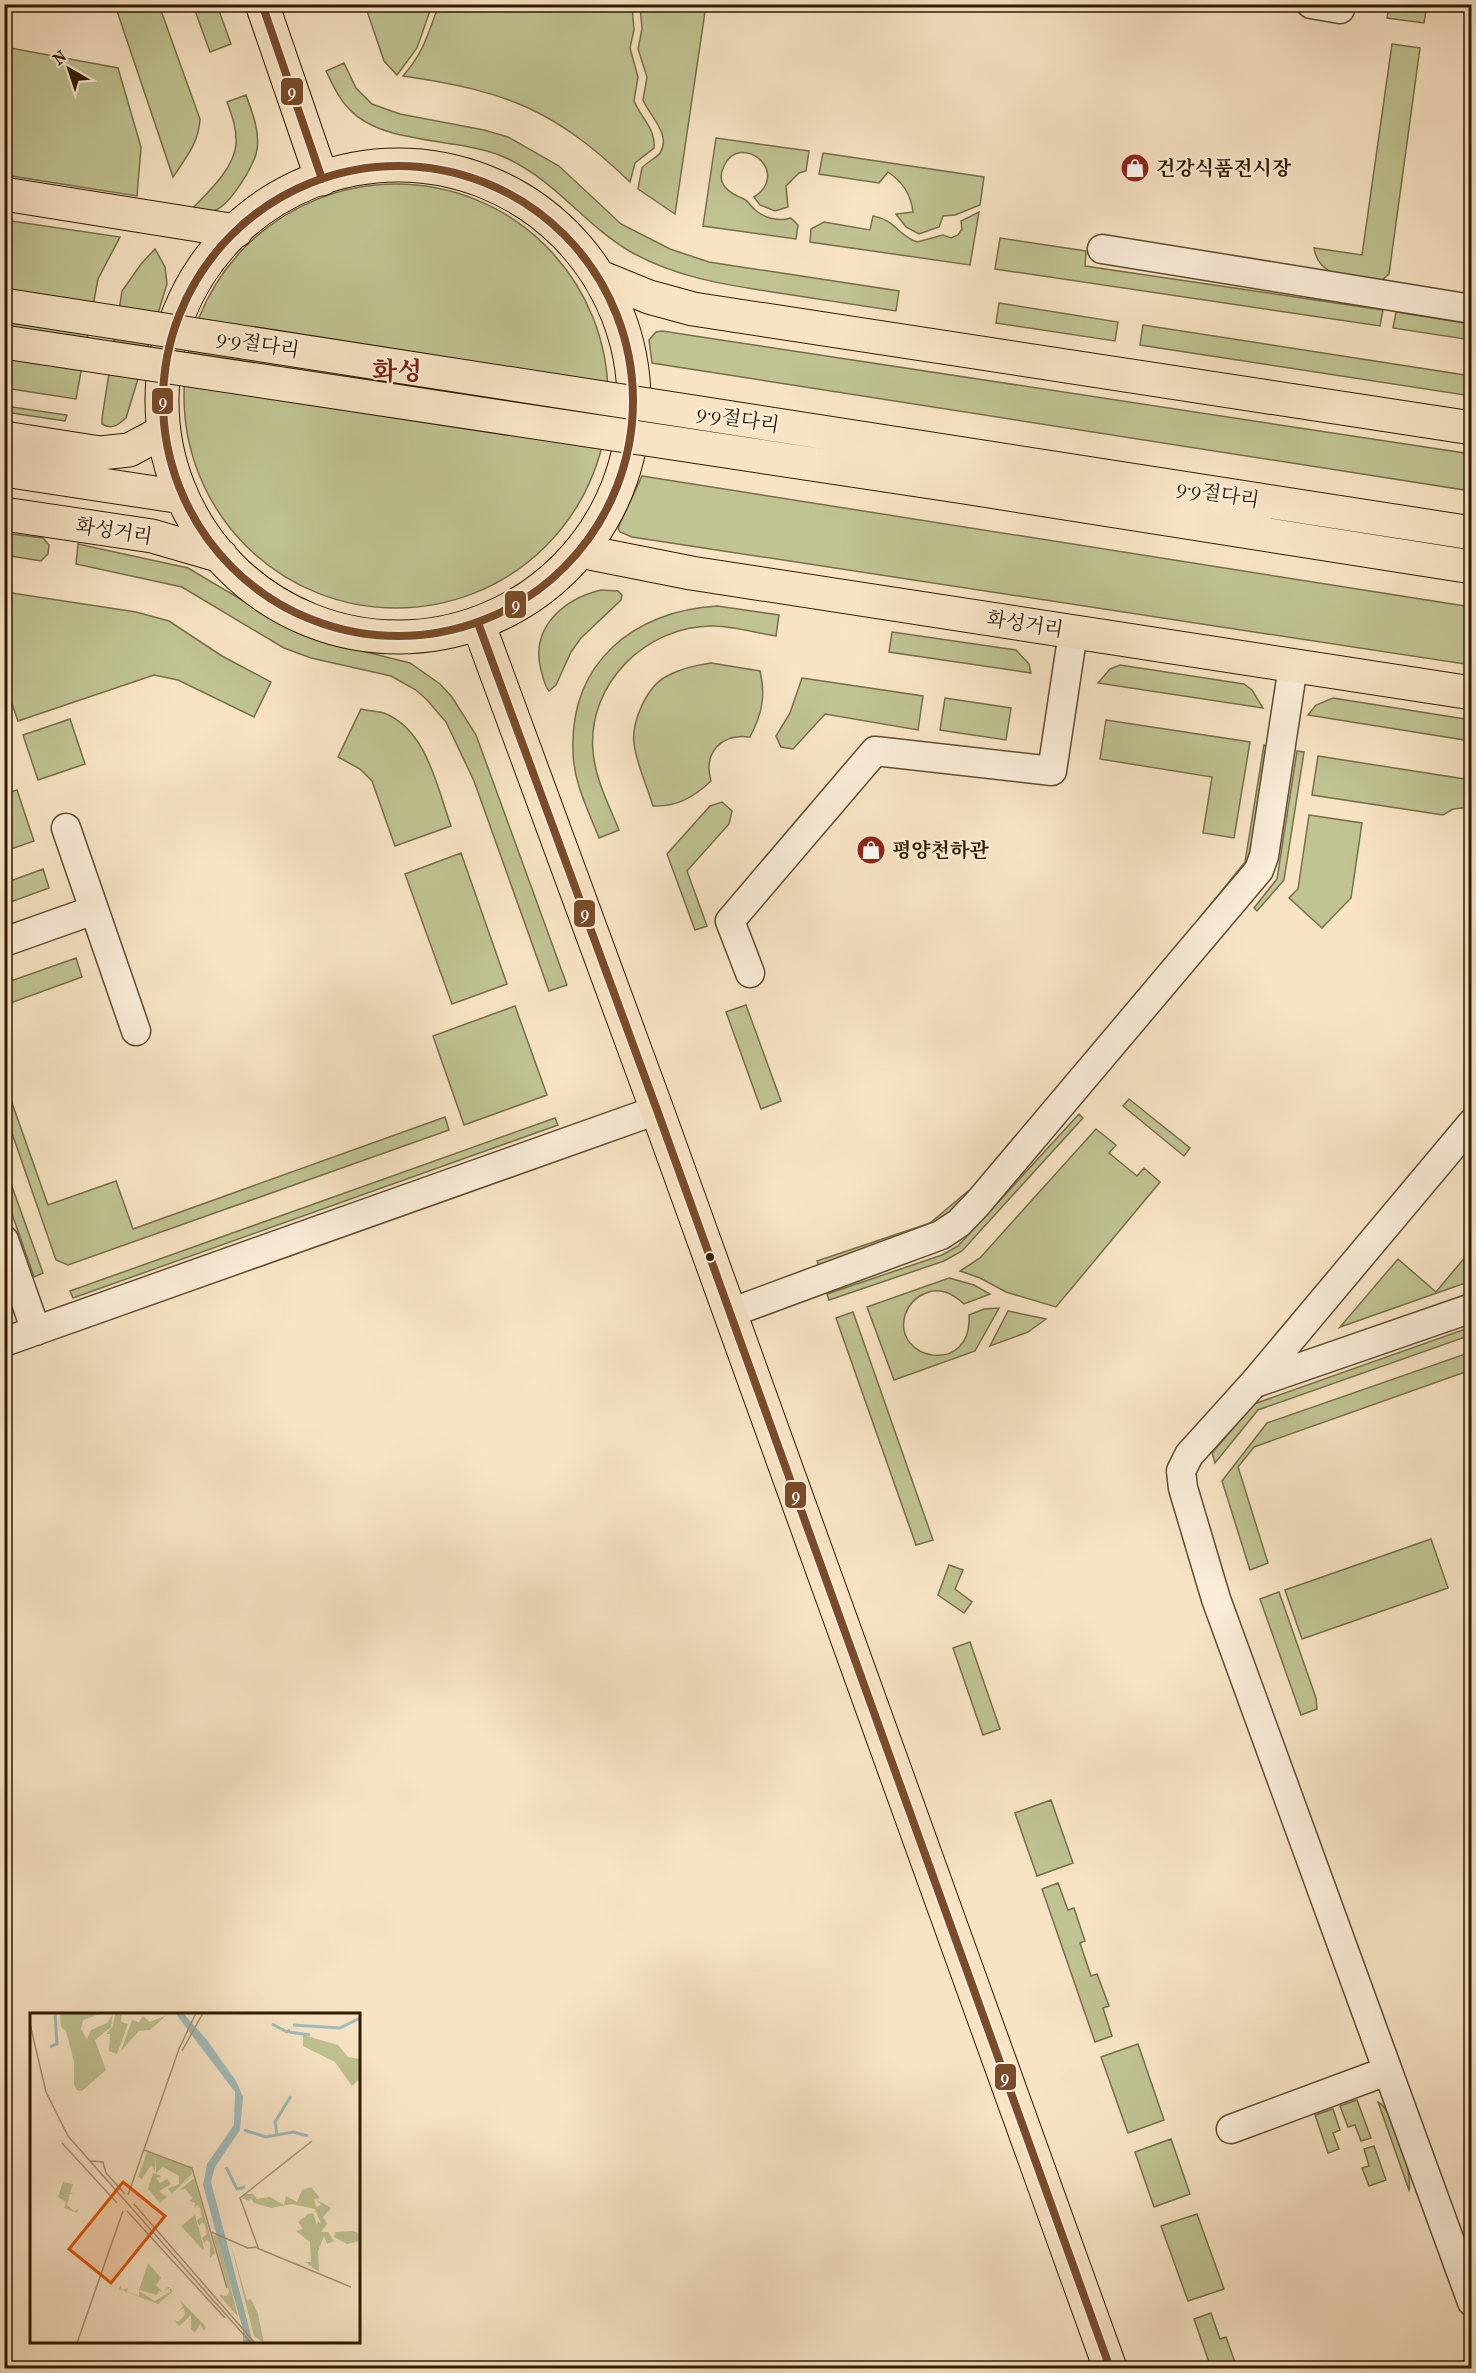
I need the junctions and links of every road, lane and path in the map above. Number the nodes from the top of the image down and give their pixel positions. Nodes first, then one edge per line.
1 (262, 4) edge
2 (1311, 4) edge
3 (1340, 9) dead end
4 (322, 179) junction
5 (4, 194) edge
6 (236, 231) junction
7 (1102, 249) dead end
8 (600, 277) junction
9 (4, 305) edge
10 (1472, 309) edge
11 (4, 342) edge
12 (1472, 428) edge
13 (163, 432) junction
14 (4, 438) edge
15 (16, 471) edge
16 (182, 496) junction
17 (4, 514) edge
18 (1472, 533) edge
19 (580, 551) junction
20 (221, 556) junction
21 (1472, 567) edge
22 (478, 623) junction
23 (1073, 632) junction
24 (1293, 666) junction
25 (1472, 693) edge
26 (66, 828) dead end
27 (94, 910) junction
28 (4, 942) edge
29 (750, 973) dead end
30 (136, 1031) dead end
31 (657, 1110) junction
32 (1472, 1123) edge
33 (4, 1240) edge
34 (1472, 1308) edge
35 (730, 1313) junction
36 (36, 1331) junction
37 (4, 1342) edge
38 (1254, 1383) junction
39 (1387, 2071) junction
40 (1231, 2129) dead end
41 (1472, 2302) edge
42 (1110, 2368) edge

1 - 4 main road
2 - 3 street
4 - 6 main road
4 - 8 main road
5 - 6 main road
6 - 13 main road
7 - 10 street
8 - 12 main road
8 - 19 main road
9 - 18 main road, 9·9절다리, bridge
11 - 21 main road, 9·9절다리, bridge
13 - 14 main road
13 - 16 main road
15 - 16 main road
16 - 20 main road
17 - 20 main road, 화성거리
19 - 22 main road
19 - 23 main road, 화성거리
20 - 22 main road
22 - 31 main road
23 - 24 main road, 화성거리
23 - 29 street
24 - 25 main road, 화성거리
24 - 35 street
26 - 27 street
27 - 28 street
27 - 30 street
31 - 35 main road
31 - 36 street
32 - 38 street
33 - 36 street
34 - 38 street
35 - 42 main road
36 - 37 street
38 - 39 street
39 - 40 street
39 - 41 street

